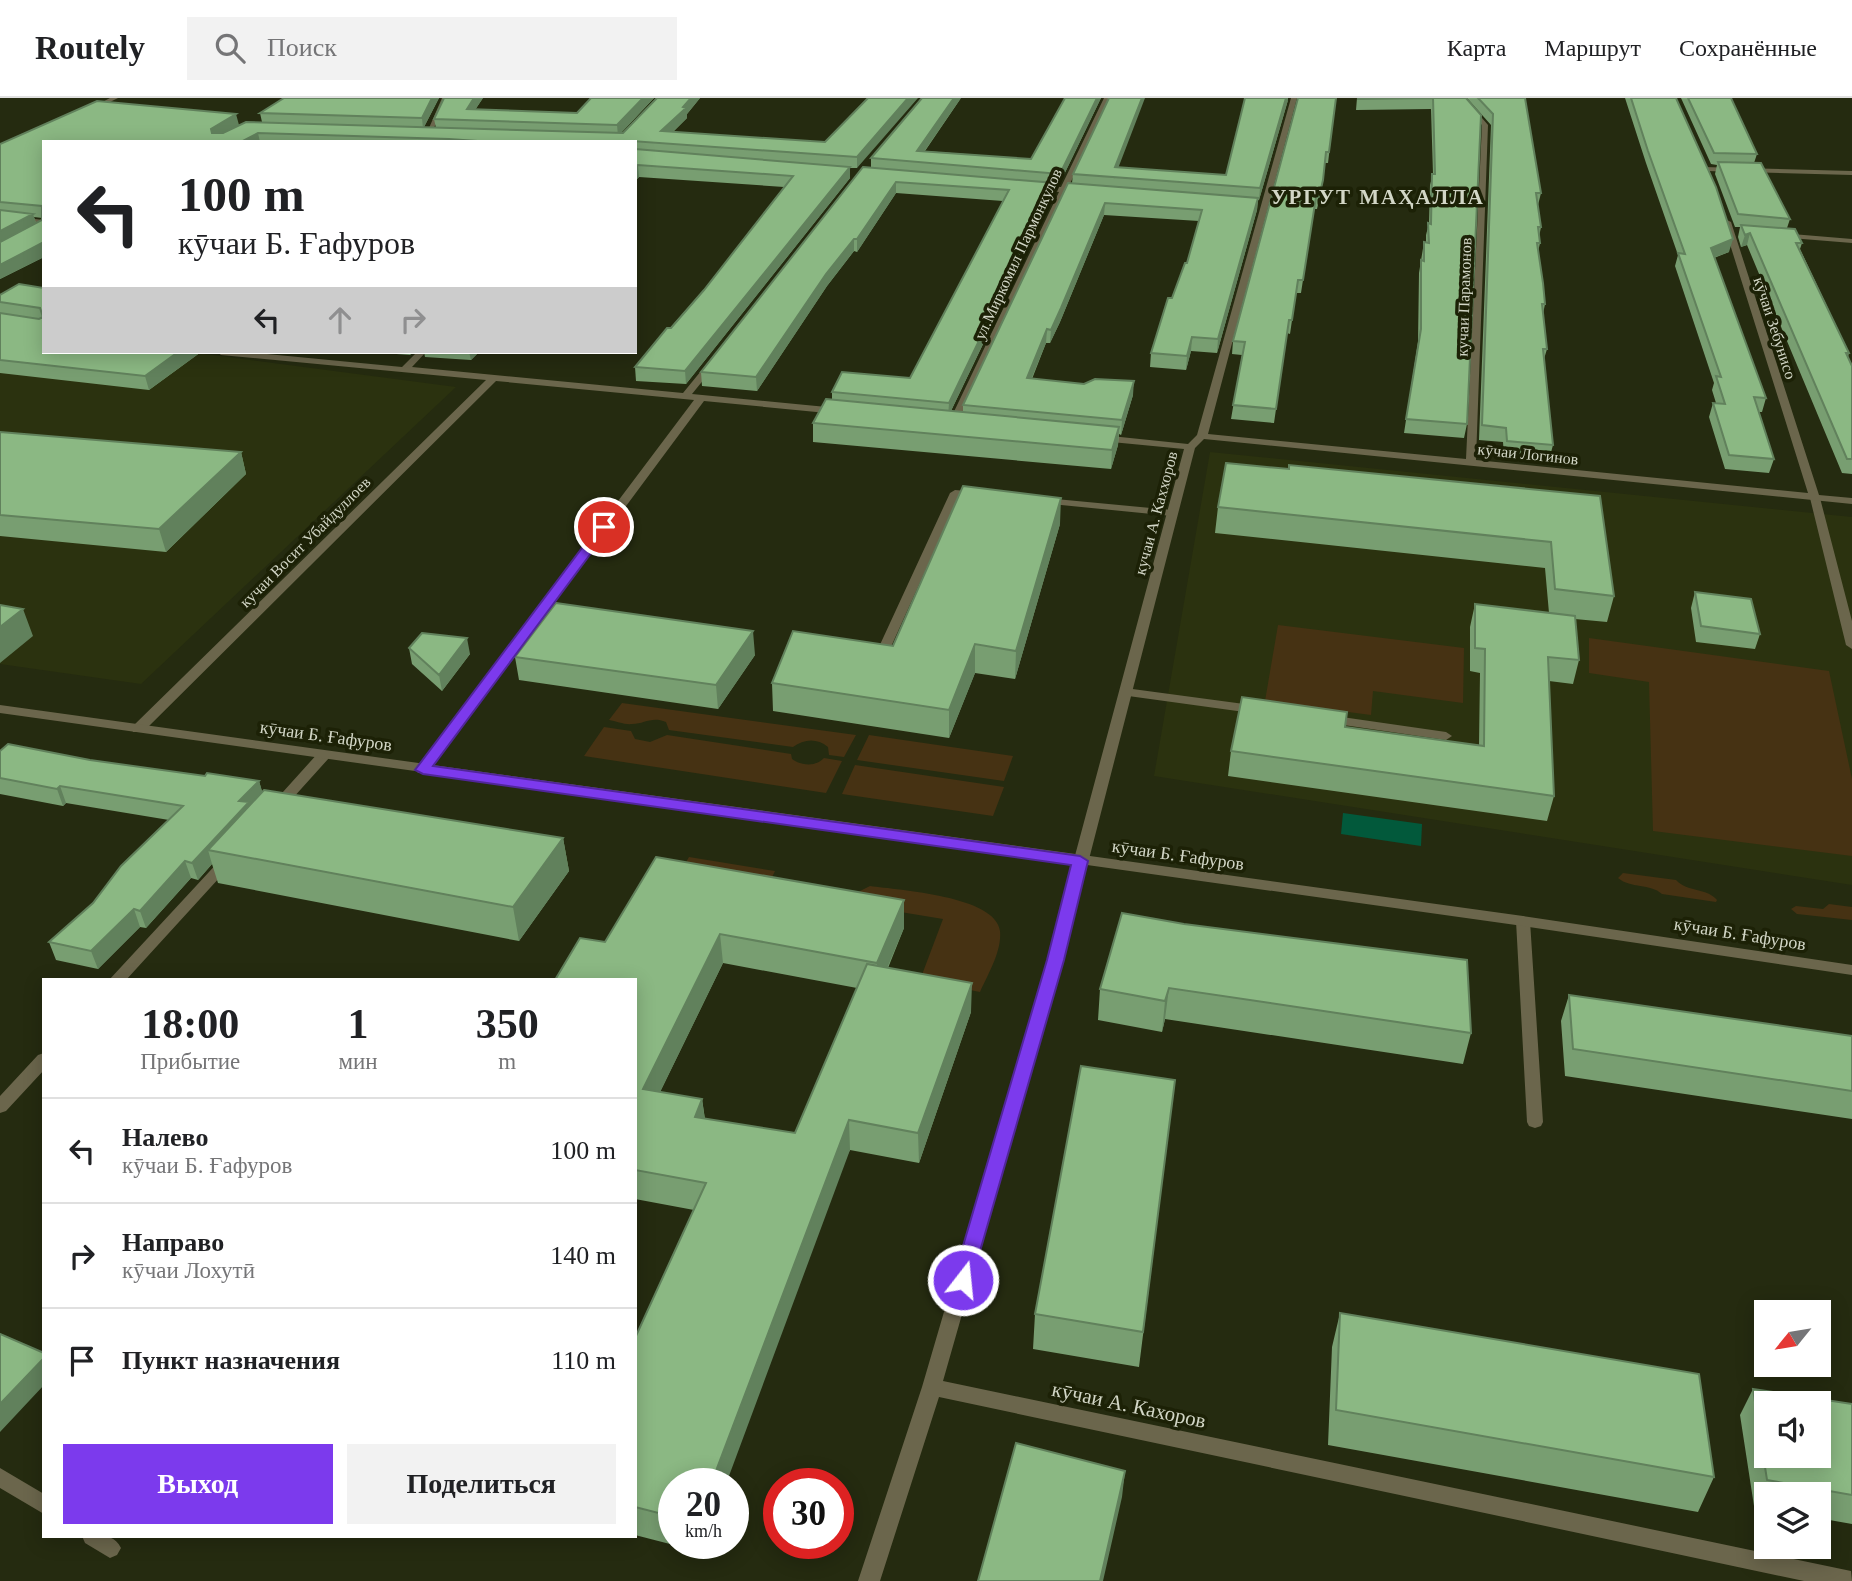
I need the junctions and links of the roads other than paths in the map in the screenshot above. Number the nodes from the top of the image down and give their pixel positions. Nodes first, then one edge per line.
1 (115, 98) edge
2 (445, 98) edge
3 (1107, 98) edge
4 (1294, 98) edge
5 (1461, 98) edge
6 (85, 113) edge
7 (414, 134) edge
8 (428, 134) junction
9 (441, 135) edge
10 (1701, 157) edge
11 (1706, 169) junction
12 (1852, 173) edge
13 (1710, 179) edge
14 (1023, 187) edge
15 (1064, 190) junction
16 (1090, 192) edge
17 (1251, 205) edge
18 (1265, 206) junction
19 (1722, 209) edge
20 (0, 217) edge
21 (42, 222) edge
22 (42, 228) edge
23 (1729, 231) junction
24 (1743, 232) edge
25 (33, 233) edge
26 (1770, 235) edge
27 (1852, 241) edge
28 (243, 354) edge
29 (420, 354) edge
30 (719, 354) edge
31 (405, 369) junction
32 (494, 378) junction
33 (686, 396) junction
34 (701, 398) junction
35 (847, 412) edge
36 (941, 421) edge
37 (954, 422) junction
38 (968, 424) edge
39 (1202, 436) junction
40 (1093, 437) edge
41 (1190, 447) junction
42 (1471, 464) junction
43 (996, 497) edge
44 (1815, 498) junction
45 (1037, 500) edge
46 (1852, 501) edge
47 (1172, 513) junction
48 (1852, 645) edge
49 (884, 649) edge
50 (1125, 692) junction
51 (0, 709) edge
52 (1270, 711) edge
53 (1311, 717) edge
54 (138, 729) junction
55 (1446, 736) dead end
56 (324, 755) junction
57 (423, 770) junction
58 (264, 821) edge
59 (236, 850) edge
60 (1080, 861) junction
61 (1523, 921) junction
62 (1852, 970) edge
63 (119, 978) edge
64 (42, 1061) edge
65 (0, 1107) edge
66 (1535, 1122) dead end
67 (932, 1387) junction
68 (0, 1477) edge
69 (42, 1505) edge
70 (869, 1581) edge
71 (1851, 1581) edge

1 - 6 street
2 - 8 street
3 - 15 street, ул.Миркомил Пармонкулов
4 - 18 street
5 - 42 street, кучаи Парамонов
7 - 8 street
8 - 9 street
10 - 11 street
11 - 12 street
11 - 13 street
14 - 15 street
15 - 16 street
15 - 37 street, ул.Миркомил Пармонкулов
17 - 18 street
18 - 39 street
19 - 23 street, кӯчаи Зебунисо
20 - 21 street
22 - 25 street
23 - 24 street
23 - 44 street, кӯчаи Зебунисо
26 - 27 street
28 - 31 street
29 - 31 street
30 - 33 street
31 - 32 street
32 - 33 street
32 - 54 street, кучаи Восит Убайдуллоев
33 - 34 street
34 - 35 street
34 - 57 street
36 - 37 street
37 - 38 street
39 - 41 street, кучаи А. Каххоров
39 - 42 street, кӯчаи Логинов
40 - 41 street
41 - 47 street, кучаи А. Каххоров
42 - 44 street, кӯчаи Логинов
43 - 49 street
44 - 46 street, кӯчаи Логинов
44 - 48 street, кӯчаи Зебунисо
45 - 47 street
47 - 50 street, кучаи А. Каххоров
50 - 52 street
50 - 60 street, кучаи А. Каххоров
51 - 54 street, кӯчаи Б. Ғафуров
53 - 55 street
54 - 56 street, кӯчаи Б. Ғафуров
56 - 57 street, кӯчаи Б. Ғафуров
56 - 58 street
57 - 60 street, кӯчаи Б. Ғафуров
59 - 63 street
60 - 61 street, кӯчаи Б. Ғафуров
60 - 67 street
61 - 62 street, кӯчаи Б. Ғафуров
61 - 66 street
64 - 65 street
67 - 70 street
67 - 71 street, кӯчаи А. Кахоров
68 - 69 street

